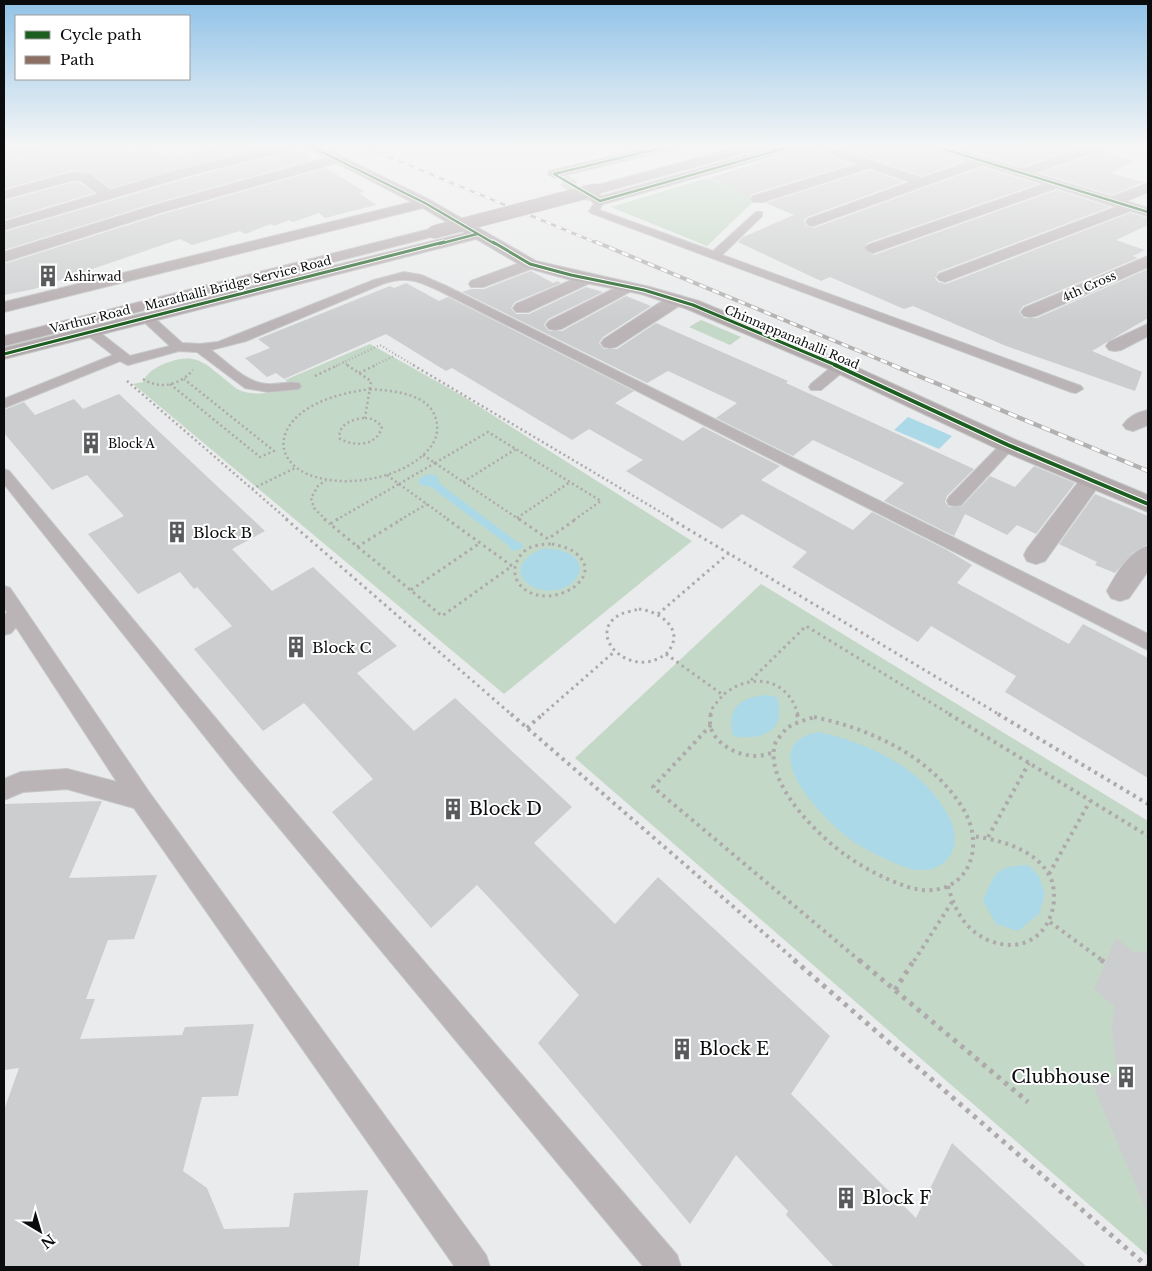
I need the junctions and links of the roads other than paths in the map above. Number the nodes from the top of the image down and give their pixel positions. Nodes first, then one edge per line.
1 (73, 205) edge
2 (170, 205) edge
3 (416, 205) edge
4 (429, 205) edge
5 (496, 205) edge
6 (540, 205) edge
7 (595, 205) tunnel mouth
8 (858, 205) edge
9 (995, 205) edge
10 (1130, 206) joint
11 (1148, 212) edge
12 (759, 214) dead end
13 (813, 222) dead end
14 (428, 224) junction
15 (4, 226) edge
16 (477, 234) junction
17 (873, 248) dead end
18 (714, 255) junction
19 (4, 257) edge
20 (1148, 261) edge
21 (530, 264) junction
22 (945, 277) dead end
23 (588, 278) junction
24 (477, 284) dead end
25 (627, 287) junction
26 (676, 300) junction
27 (4, 307) edge
28 (522, 308) dead end
29 (1030, 312) dead end
30 (146, 317) junction
31 (32, 318) dead end
32 (555, 325) dead end
33 (1148, 329) edge
34 (90, 331) junction
35 (4, 341) edge
36 (610, 343) dead end
37 (1115, 346) dead end
38 (179, 348) junction
39 (200, 348) junction
40 (4, 354) edge
41 (125, 359) junction
42 (840, 368) junction
43 (294, 386) road end
44 (816, 386) dead end
45 (1076, 389) dead end
46 (4, 404) edge
47 (1008, 445) junction
48 (4, 474) edge
49 (1091, 481) junction
50 (955, 501) dead end
51 (1148, 504) edge
52 (1036, 555) dead end
53 (1144, 566) edge
54 (1120, 591) dead end
55 (4, 593) edge
56 (11, 621) edge
57 (1148, 643) edge
58 (4, 790) edge
59 (141, 799) junction
60 (474, 1267) edge
61 (665, 1267) edge

1 - 15 street
2 - 19 street
3 - 27 street
4 - 16 street, Chinnappanahalli Road
5 - 14 main road, Varthur Road
6 - 14 main road, Varthur Road, bridge
7 - 18 lane
8 - 13 street
9 - 17 street
10 - 11 street
10 - 22 street
12 - 18 lane
14 - 31 main road, Varthur Road
14 - 35 main road, Varthur Road
16 - 21 street, Chinnappanahalli Road
16 - 30 street, Marathalli Bridge Service Road
18 - 45 lane
20 - 29 street, 4th Cross
21 - 23 street, Chinnappanahalli Road
21 - 24 street
23 - 25 street, Chinnappanahalli Road
23 - 28 street
25 - 26 street, Chinnappanahalli Road
25 - 32 street
26 - 36 street
26 - 42 street, Chinnappanahalli Road
30 - 34 street, Marathalli Bridge Service Road
30 - 38 lane
33 - 37 street
34 - 40 street, Marathalli Bridge Service Road
34 - 41 lane
38 - 39 lane
38 - 41 lane
39 - 43 lane
39 - 57 lane
41 - 46 lane
42 - 44 lane
42 - 47 street, Chinnappanahalli Road
47 - 49 street, Chinnappanahalli Road
47 - 50 lane
48 - 61 lane
49 - 51 street, Chinnappanahalli Road
49 - 52 street
53 - 54 street
55 - 56 lane
56 - 59 lane
58 - 59 lane
59 - 60 lane

